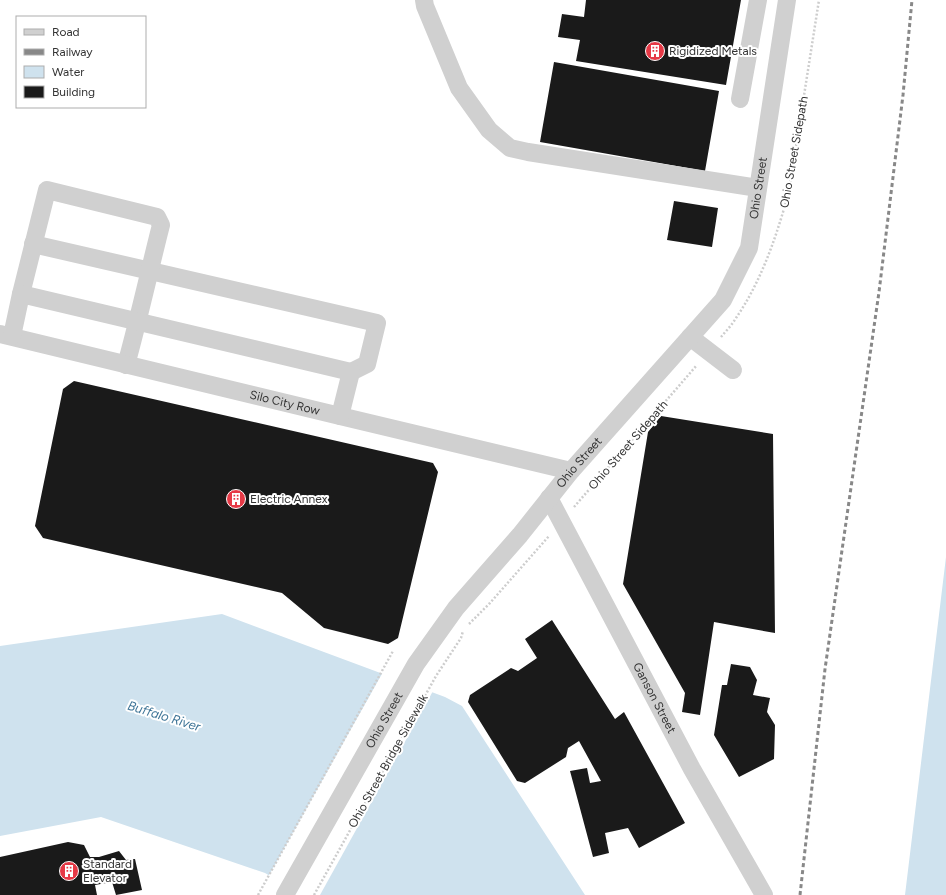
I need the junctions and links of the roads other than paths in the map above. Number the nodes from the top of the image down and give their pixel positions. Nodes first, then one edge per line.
1 (424, 0) edge
2 (757, 4) edge
3 (786, 6) edge
4 (743, 81) junction
5 (773, 87) junction
6 (740, 99) dead end
7 (758, 188) junction
8 (33, 244) junction
9 (149, 270) junction
10 (21, 294) junction
11 (138, 322) junction
12 (6, 335) edge
13 (690, 337) junction
14 (126, 365) junction
15 (733, 370) dead end
16 (351, 372) junction
17 (340, 416) junction
18 (571, 471) junction
19 (549, 498) junction
20 (284, 895) edge
21 (764, 895) edge

1 - 7 street
2 - 3 street
2 - 4 street
3 - 5 street, Ohio Street
4 - 5 street
4 - 6 street
5 - 7 street, Ohio Street
7 - 13 street, Ohio Street
8 - 9 street
8 - 9 street
8 - 10 street
9 - 11 street
9 - 16 street
10 - 11 street
10 - 12 street
11 - 14 street
11 - 16 street
12 - 14 street, Silo City Row
13 - 15 street
13 - 18 street, Ohio Street
14 - 17 street, Silo City Row
16 - 17 street
17 - 18 street, Silo City Row
18 - 19 street, Ohio Street
19 - 20 street, Ohio Street
19 - 21 street, Ganson Street

